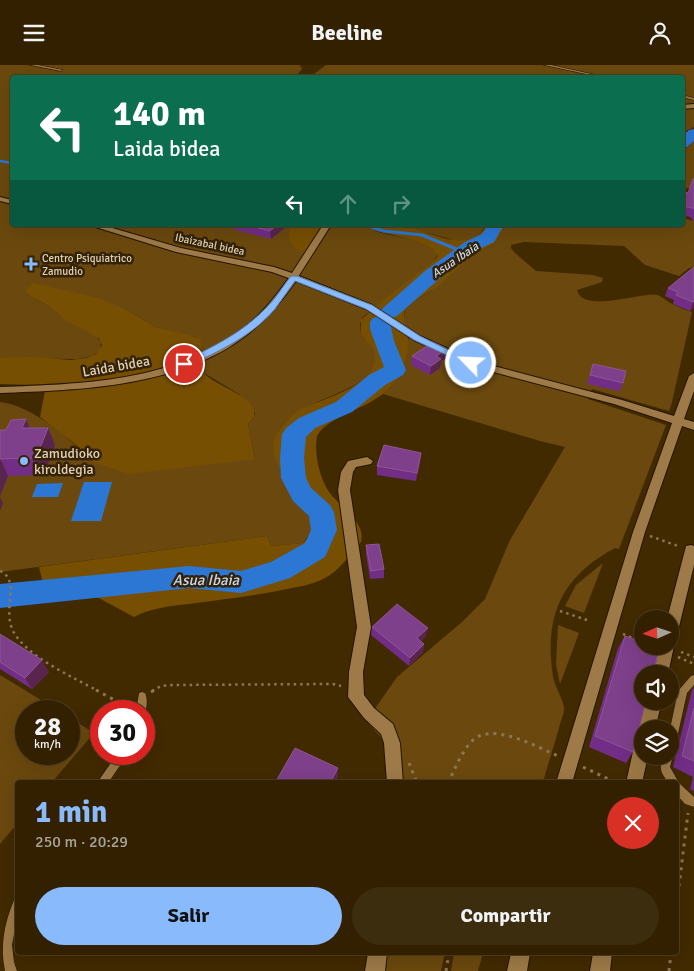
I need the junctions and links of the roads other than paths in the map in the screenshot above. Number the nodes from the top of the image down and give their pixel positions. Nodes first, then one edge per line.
1 (32, 65) edge
2 (546, 65) edge
3 (61, 69) dead end
4 (594, 75) edge
5 (100, 227) edge
6 (326, 227) edge
7 (294, 277) junction
8 (694, 376) edge
9 (0, 390) edge
10 (678, 421) junction
11 (694, 427) edge
12 (367, 461) dead end
13 (691, 550) dead end
14 (676, 610) edge
15 (694, 679) edge
16 (142, 697) road end
17 (142, 700) edge
18 (676, 720) edge
19 (115, 765) edge
20 (638, 765) edge
21 (666, 765) edge
22 (104, 780) edge
23 (395, 780) edge
24 (565, 780) edge
25 (635, 780) edge
26 (672, 780) edge
27 (679, 790) edge
28 (694, 802) edge
29 (15, 910) edge
30 (3, 937) edge
31 (378, 955) edge
32 (521, 955) edge
33 (604, 955) edge
34 (11, 971) edge
35 (375, 971) edge
36 (517, 971) edge
37 (600, 971) edge

1 - 3 lane
2 - 4 lane
5 - 7 street, Ibaizabal bidea
6 - 7 street, Laida bidea
7 - 9 street, Laida bidea
7 - 10 street, Ibaizabal bidea
8 - 10 street
10 - 11 street, Ibaizabal bidea
10 - 24 street
12 - 23 street
13 - 14 street
15 - 18 lane
16 - 17 lane
19 - 22 lane
20 - 25 street
21 - 26 lane
27 - 28 lane
29 - 30 lane
30 - 34 lane
31 - 35 street
32 - 36 street
33 - 37 street

